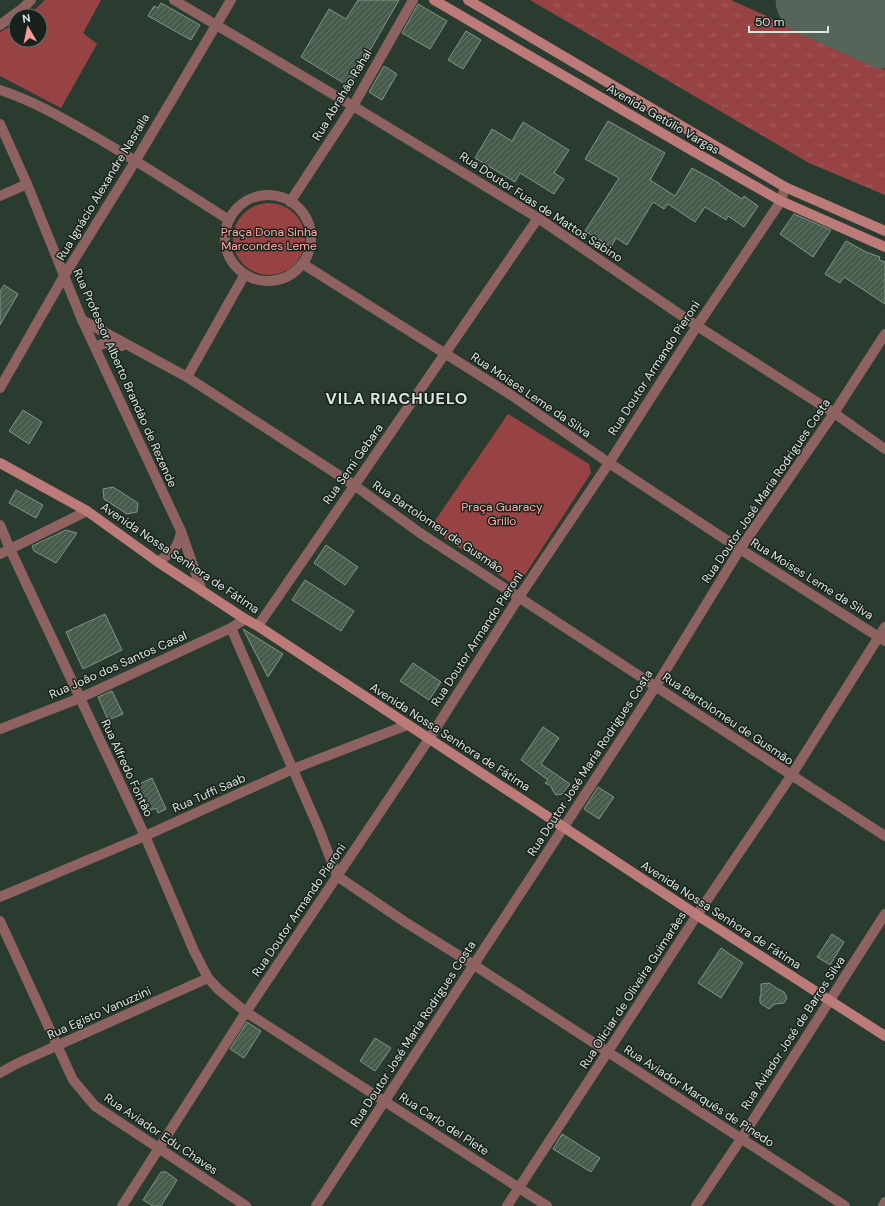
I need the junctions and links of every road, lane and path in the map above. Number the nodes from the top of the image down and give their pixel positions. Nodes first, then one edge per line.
1 (31, 0) edge
2 (174, 0) edge
3 (231, 0) edge
4 (414, 0) edge
5 (434, 0) edge
6 (468, 0) edge
7 (216, 24) junction
8 (0, 25) edge
9 (0, 90) edge
10 (353, 106) junction
11 (0, 124) edge
12 (136, 160) junction
13 (27, 184) junction
14 (785, 187) junction
15 (0, 196) edge
16 (781, 201) junction
17 (290, 202) junction
18 (538, 218) junction
19 (229, 220) junction
20 (885, 231) edge
21 (885, 248) edge
22 (303, 264) junction
23 (245, 274) junction
24 (64, 276) junction
25 (82, 320) junction
26 (697, 326) junction
27 (885, 334) edge
28 (95, 347) junction
29 (134, 348) junction
30 (446, 354) junction
31 (187, 377) junction
32 (0, 388) edge
33 (834, 413) junction
34 (885, 449) edge
35 (0, 463) edge
36 (609, 463) junction
37 (354, 485) junction
38 (88, 511) junction
39 (0, 525) edge
40 (181, 532) junction
41 (10, 549) junction
42 (740, 549) junction
43 (0, 554) edge
44 (158, 562) junction
45 (202, 591) junction
46 (519, 597) junction
47 (244, 619) junction
48 (258, 626) junction
49 (885, 627) edge
50 (231, 628) junction
51 (882, 639) edge
52 (656, 686) junction
53 (80, 698) junction
54 (407, 725) junction
55 (0, 729) edge
56 (429, 739) junction
57 (293, 769) junction
58 (791, 776) junction
59 (564, 827) junction
60 (145, 836) junction
61 (885, 836) edge
62 (338, 876) junction
63 (0, 897) edge
64 (885, 914) edge
65 (697, 915) junction
66 (0, 921) edge
67 (474, 964) junction
68 (208, 978) junction
69 (829, 999) junction
70 (246, 1012) junction
71 (885, 1036) edge
72 (58, 1045) junction
73 (608, 1052) junction
74 (0, 1073) edge
75 (385, 1102) junction
76 (741, 1139) junction
77 (159, 1149) junction
78 (519, 1188) junction
79 (885, 1202) edge
80 (122, 1206) edge
81 (246, 1206) edge
82 (316, 1206) edge
83 (507, 1206) edge
84 (547, 1206) edge
85 (696, 1206) edge
86 (845, 1206) edge
87 (883, 1206) edge

1 - 8 street
2 - 7 street, Rua Doutor Fuas de Mattos Sabino
3 - 7 street, Rua Ignácio Alexandre Nasralla
4 - 10 street, Rua Abrahão Rahal
5 - 16 street, Avenida Getúlio Vargas
6 - 14 street, Avenida Getúlio Vargas
7 - 10 street, Rua Doutor Fuas de Mattos Sabino
7 - 12 street, Rua Ignácio Alexandre Nasralla
9 - 12 street
10 - 17 street, Rua Abrahão Rahal
10 - 18 street, Rua Doutor Fuas de Mattos Sabino
11 - 13 street, Rua Professor Alberto Brandão de Rezende
12 - 19 street
12 - 24 street, Rua Ignácio Alexandre Nasralla
13 - 15 street
13 - 24 street, Rua Professor Alberto Brandão de Rezende
14 - 16 street, Rua Doutor Armando Pieroni
14 - 20 street, Avenida Getúlio Vargas
16 - 21 street, Avenida Getúlio Vargas
16 - 26 street, Rua Doutor Armando Pieroni
17 - 19 street
17 - 22 street
18 - 26 street, Rua Doutor Fuas de Mattos Sabino
18 - 30 street, Rua Semi Gebara
19 - 23 street
22 - 23 street
22 - 30 street, Rua Moises Leme da Silva
23 - 31 street
24 - 25 street, Rua Professor Alberto Brandão de Rezende
24 - 32 street, Rua Ignácio Alexandre Nasralla
25 - 28 street, Rua Professor Alberto Brandão de Rezende
25 - 29 street, Rua Bartolomeu de Gusmão
26 - 33 street, Rua Doutor Fuas de Mattos Sabino
26 - 36 street, Rua Doutor Armando Pieroni
27 - 33 street, Rua Doutor José Maria Rodrigues Costa
28 - 29 street, Rua Bartolomeu de Gusmão
28 - 40 street, Rua Professor Alberto Brandão de Rezende
29 - 31 street, Rua Bartolomeu de Gusmão
30 - 36 street, Rua Moises Leme da Silva
30 - 37 street, Rua Semi Gebara
31 - 37 street, Rua Bartolomeu de Gusmão
33 - 34 street, Rua Doutor Fuas de Mattos Sabino
33 - 42 street, Rua Doutor José Maria Rodrigues Costa
35 - 38 street, Avenida Nossa Senhora de Fátima
36 - 42 street, Rua Moises Leme da Silva
36 - 46 street, Rua Doutor Armando Pieroni
37 - 46 street, Rua Bartolomeu de Gusmão
37 - 48 street, Rua Semi Gebara
38 - 41 street
38 - 44 street, Avenida Nossa Senhora de Fátima
39 - 41 street, Rua Alfredo Fontão
40 - 44 street
40 - 45 street, Rua Professor Alberto Brandão de Rezende
41 - 43 street
41 - 53 street, Rua Alfredo Fontão
42 - 51 street, Rua Moises Leme da Silva
42 - 52 street, Rua Doutor José Maria Rodrigues Costa
44 - 45 street, Avenida Nossa Senhora de Fátima
45 - 47 street, Avenida Nossa Senhora de Fátima
46 - 52 street, Rua Bartolomeu de Gusmão
46 - 56 street, Rua Doutor Armando Pieroni
47 - 48 street, Avenida Nossa Senhora de Fátima
47 - 50 street, Rua João dos Santos Casal
48 - 54 street, Avenida Nossa Senhora de Fátima
49 - 51 street, Rua Oliciar de Oliveira Guimarães
50 - 53 street, Rua João dos Santos Casal
50 - 57 street
51 - 58 street, Rua Oliciar de Oliveira Guimarães
52 - 58 street, Rua Bartolomeu de Gusmão
52 - 59 street, Rua Doutor José Maria Rodrigues Costa
53 - 55 street, Rua João dos Santos Casal
53 - 60 street, Rua Alfredo Fontão
54 - 56 street, Avenida Nossa Senhora de Fátima
54 - 57 street, Rua Tuffi Saab
56 - 59 street, Avenida Nossa Senhora de Fátima
56 - 62 street, Rua Doutor Armando Pieroni
57 - 60 street, Rua Tuffi Saab
57 - 62 street
58 - 61 street, Rua Bartolomeu de Gusmão
58 - 65 street, Rua Oliciar de Oliveira Guimarães
59 - 65 street, Avenida Nossa Senhora de Fátima
59 - 67 street, Rua Doutor José Maria Rodrigues Costa
60 - 63 street, Rua Tuffi Saab
60 - 68 street, Rua Alfredo Fontão
62 - 67 street, Rua Aviador Marquês de Pinedo
62 - 70 street, Rua Doutor Armando Pieroni
64 - 69 street, Rua Aviador José de Barros Silva
65 - 69 street, Avenida Nossa Senhora de Fátima
65 - 73 street, Rua Oliciar de Oliveira Guimarães
66 - 72 street, Rua Aviador Edu Chaves
67 - 73 street, Rua Aviador Marquês de Pinedo
67 - 75 street, Rua Doutor José Maria Rodrigues Costa
68 - 70 street, Rua Alfredo Fontão
68 - 72 street, Rua Egisto Vanuzzini
69 - 71 street, Avenida Nossa Senhora de Fátima
69 - 76 street, Rua Aviador José de Barros Silva
70 - 75 street, Rua Carlo del Plete
70 - 77 street, Rua Doutor Armando Pieroni
72 - 74 street, Rua Egisto Vanuzzini
72 - 77 street, Rua Aviador Edu Chaves
73 - 76 street, Rua Aviador Marquês de Pinedo
73 - 78 street, Rua Oliciar de Oliveira Guimarães
75 - 78 street, Rua Carlo del Plete
75 - 82 street, Rua Doutor José Maria Rodrigues Costa
76 - 85 street, Rua Aviador José de Barros Silva
76 - 86 street, Rua Aviador Marquês de Pinedo
77 - 80 street, Rua Doutor Armando Pieroni
77 - 81 street, Rua Aviador Edu Chaves
78 - 83 street, Rua Oliciar de Oliveira Guimarães
78 - 84 street, Rua Carlo del Plete
79 - 87 street

